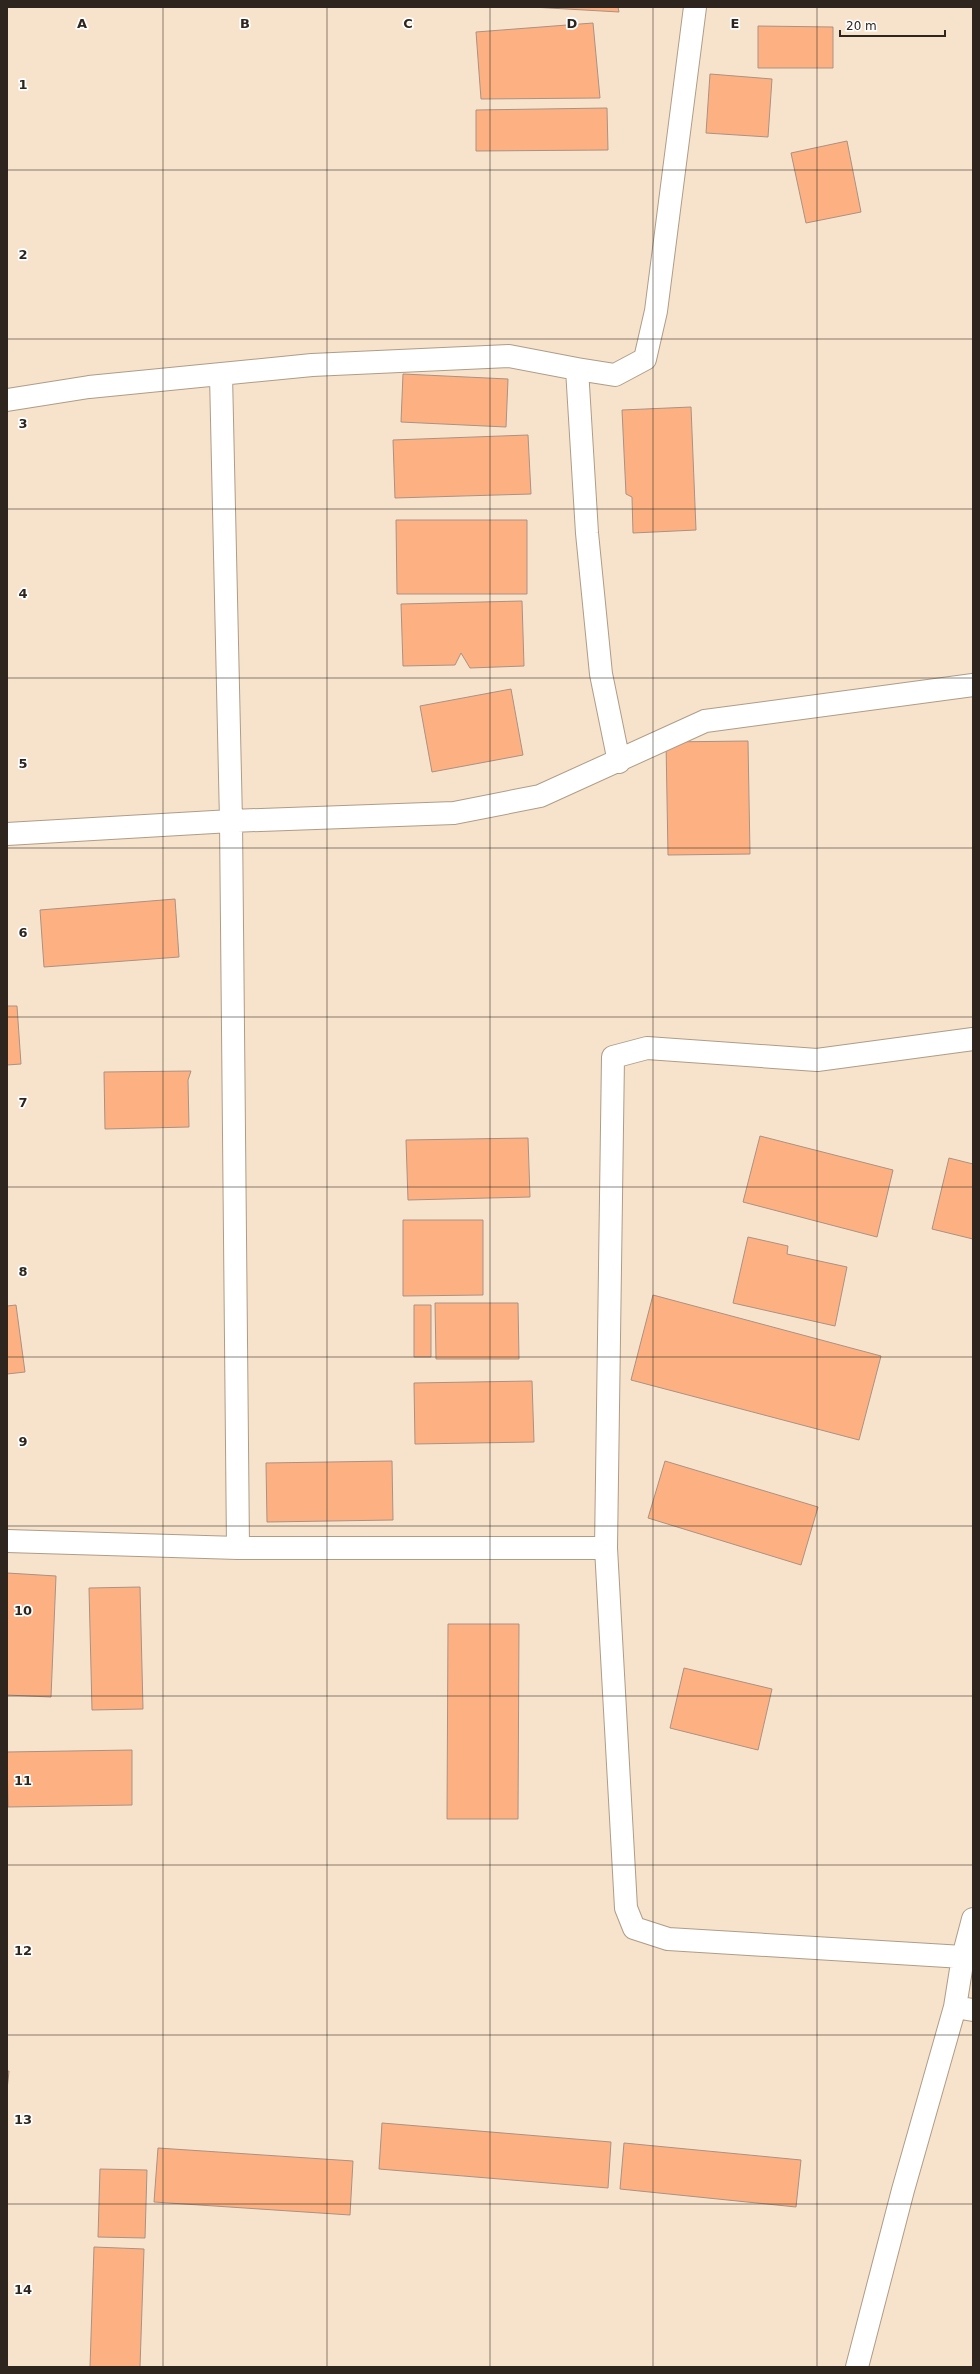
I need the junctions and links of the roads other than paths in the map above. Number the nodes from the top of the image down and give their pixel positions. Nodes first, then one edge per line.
1 (695, 7) edge
2 (577, 369) junction
3 (221, 375) junction
4 (7, 400) edge
5 (973, 685) edge
6 (619, 762) junction
7 (232, 821) junction
8 (7, 834) edge
9 (973, 1039) edge
10 (7, 1541) edge
11 (238, 1548) junction
12 (606, 1548) junction
13 (973, 1919) edge
14 (962, 1957) junction
15 (964, 2008) edge
16 (857, 2367) edge

1 - 2 street
2 - 3 street
2 - 6 street
3 - 4 street
3 - 7 street
5 - 6 street
6 - 7 street
7 - 8 street
7 - 11 street
9 - 12 street
10 - 11 street
11 - 12 street
12 - 14 street
13 - 14 street
14 - 15 street
15 - 16 street

